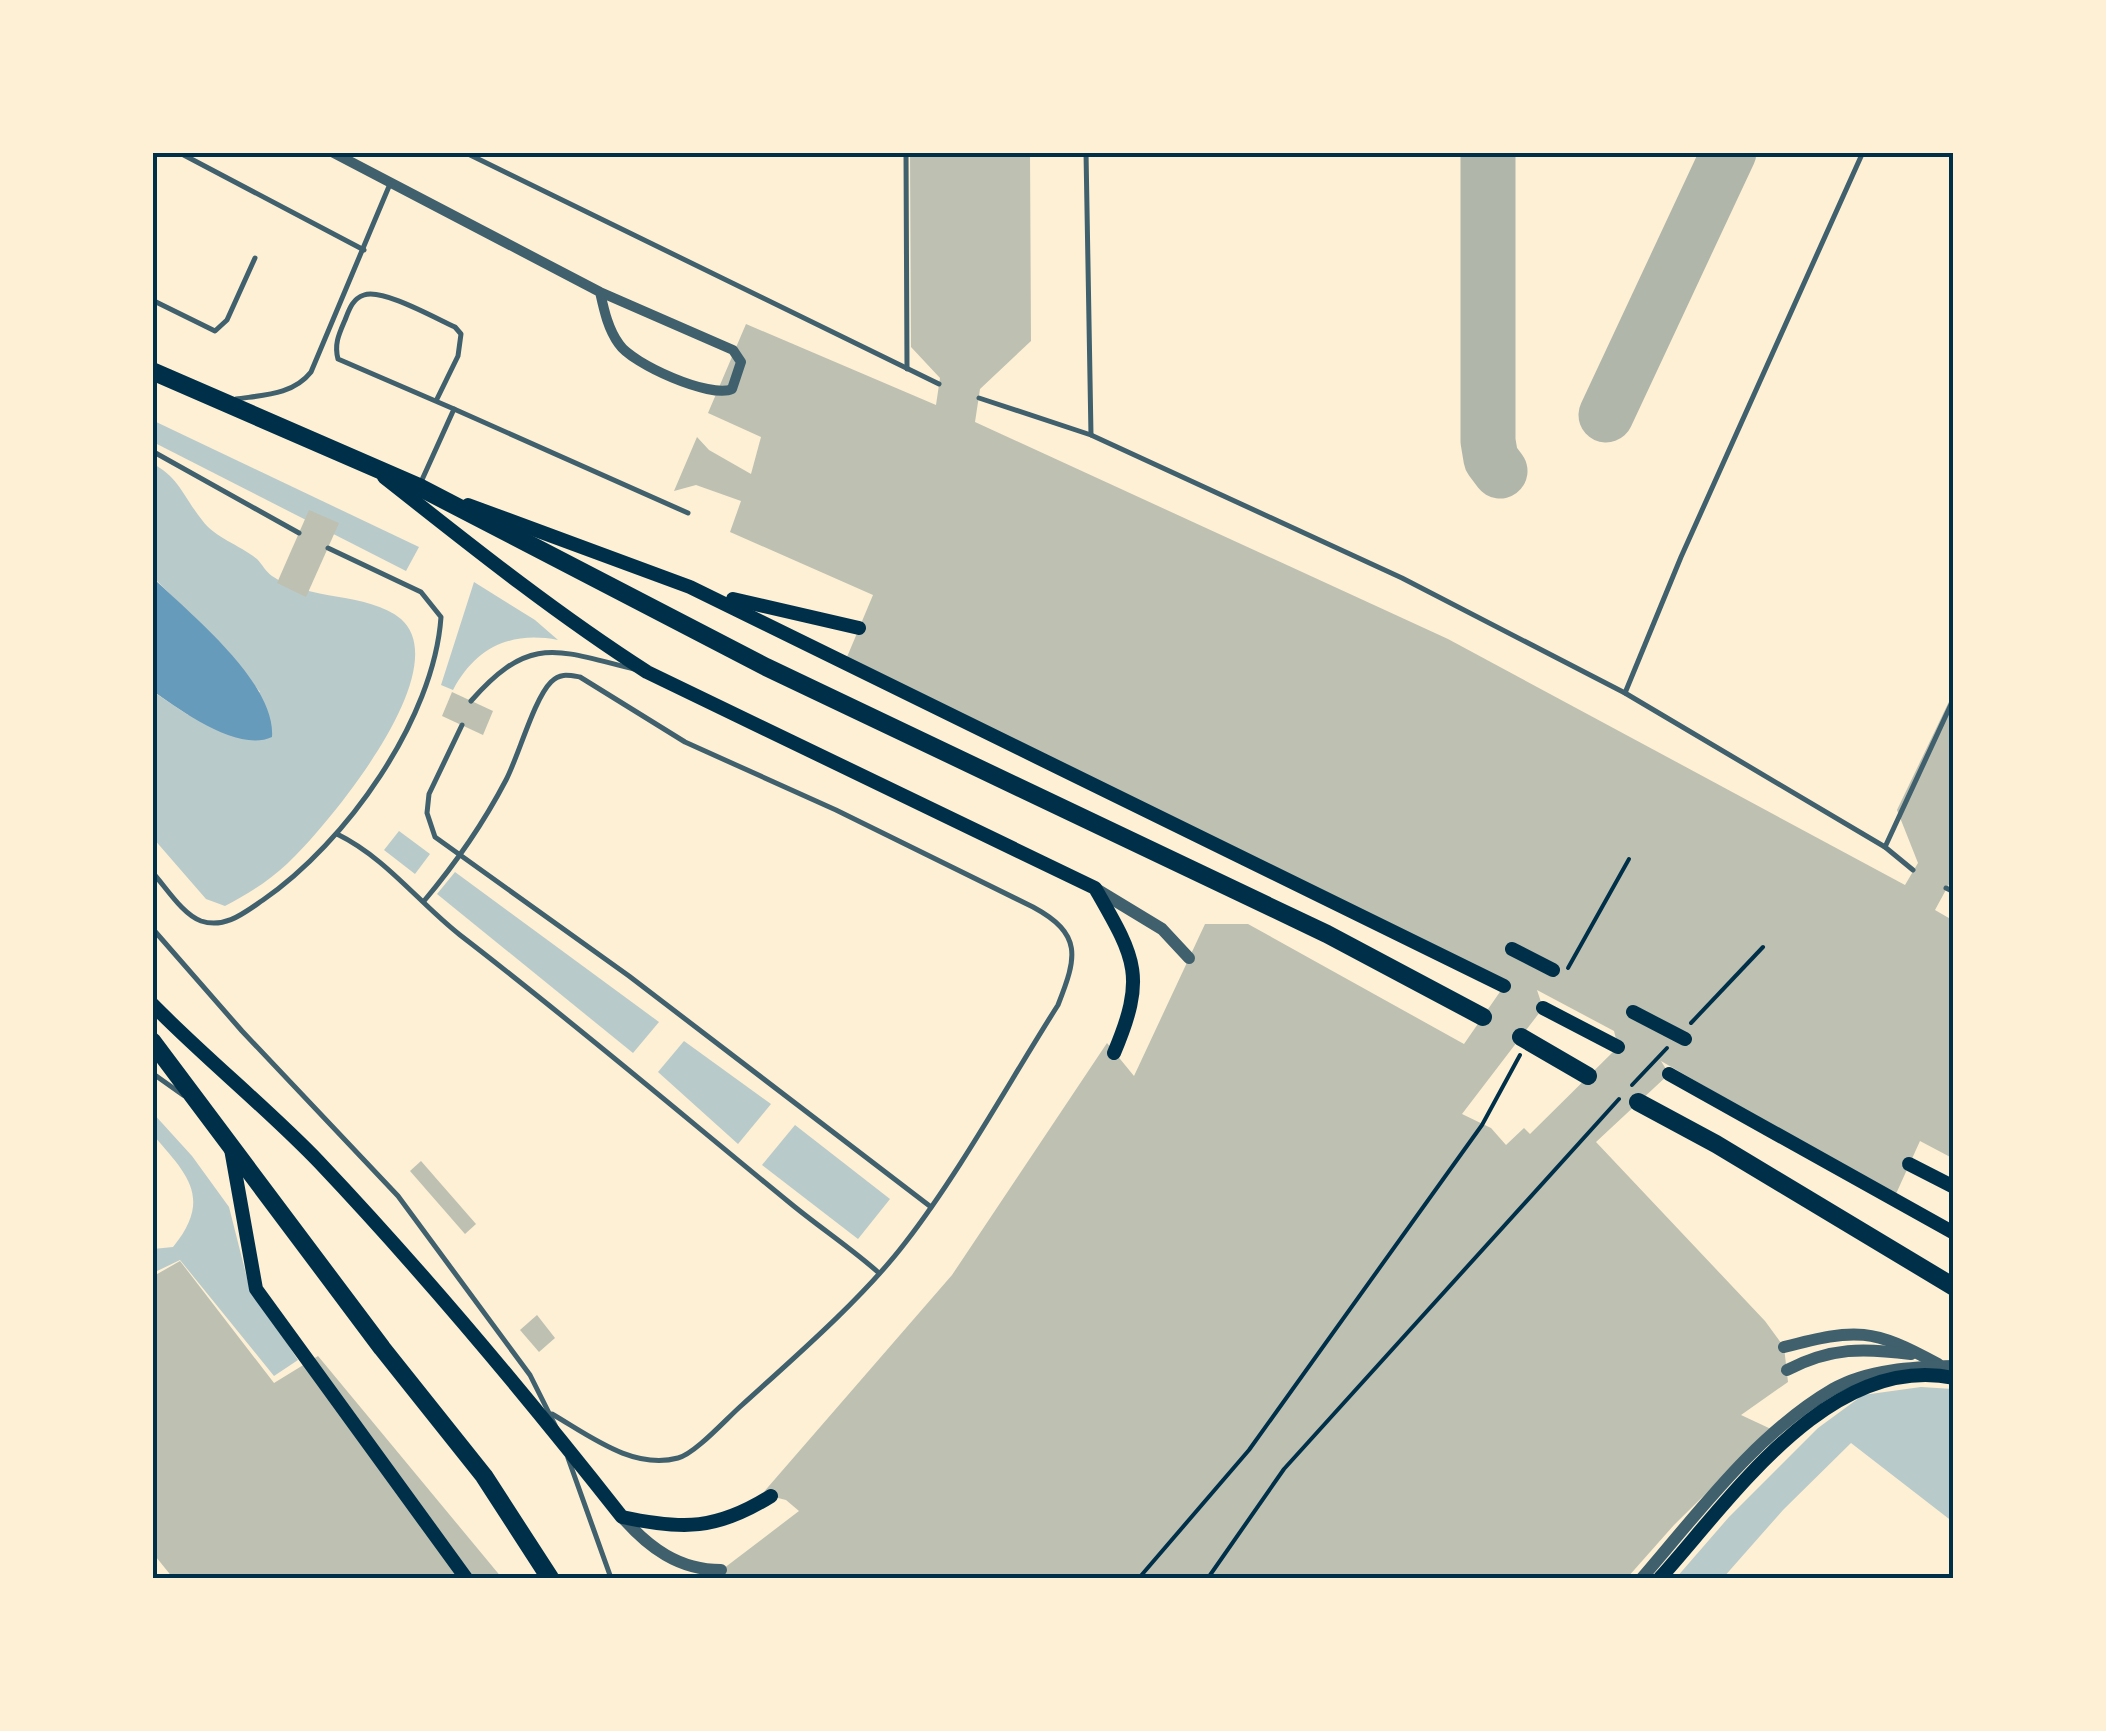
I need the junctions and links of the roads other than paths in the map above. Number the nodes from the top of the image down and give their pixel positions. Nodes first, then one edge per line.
1 (178, 152) edge
2 (332, 152) edge
3 (464, 152) edge
4 (906, 152) edge
5 (1086, 152) edge
6 (1863, 152) edge
7 (390, 184) junction
8 (364, 250) junction
9 (256, 258) dead end
10 (600, 292) junction
11 (152, 300) edge
12 (152, 371) edge
13 (907, 371) junction
14 (940, 384) dead end
15 (978, 398) dead end
16 (224, 401) junction
17 (436, 401) junction
18 (454, 409) junction
19 (1091, 435) junction
20 (152, 451) edge
21 (368, 464) junction
22 (419, 487) junction
23 (688, 513) dead end
24 (299, 533) dead end
25 (328, 548) dead end
26 (690, 587) junction
27 (859, 628) dead end
28 (647, 672) junction
29 (1625, 693) junction
30 (1954, 698) edge
31 (472, 701) dead end
32 (462, 724) dead end
33 (337, 834) junction
34 (1886, 847) junction
35 (460, 858) junction
36 (1913, 870) dead end
37 (152, 872) edge
38 (1095, 888) junction
39 (1946, 888) dead end
40 (1954, 892) edge
41 (424, 902) junction
42 (152, 928) edge
43 (1512, 949) dead end
44 (1189, 958) dead end
45 (1558, 972) road end
46 (1504, 986) dead end
47 (152, 1004) edge
48 (1543, 1008) dead end
49 (1634, 1012) dead end
50 (1483, 1017) dead end
51 (1681, 1037) road end
52 (1524, 1039) road end
53 (152, 1041) edge
54 (1618, 1047) dead end
55 (1114, 1053) dead end
56 (152, 1073) edge
57 (1669, 1074) dead end
58 (1588, 1076) dead end
59 (1631, 1095) road end
60 (208, 1112) junction
61 (230, 1144) junction
62 (1910, 1164) dead end
63 (1954, 1187) edge
64 (930, 1207) junction
65 (1954, 1233) edge
66 (880, 1273) junction
67 (1954, 1287) edge
68 (1784, 1347) dead end
69 (1954, 1369) edge
70 (1787, 1370) dead end
71 (552, 1414) junction
72 (771, 1496) dead end
73 (622, 1518) junction
74 (722, 1570) dead end
75 (466, 1578) edge
76 (550, 1578) edge
77 (611, 1578) edge
78 (1642, 1578) edge
79 (1660, 1578) edge

1 - 8 lane
2 - 7 street
3 - 13 lane
4 - 13 lane
5 - 19 lane
6 - 29 lane
7 - 8 lane
7 - 10 street
8 - 16 lane
9 - 11 lane
10 - 10 street
12 - 16 highway
13 - 14 lane
15 - 19 lane
16 - 21 highway
17 - 17 lane
17 - 18 lane
18 - 22 lane
18 - 23 lane
19 - 29 lane
20 - 24 lane
21 - 22 highway
21 - 28 main road
22 - 26 main road
22 - 50 highway
25 - 33 lane
26 - 27 main road
26 - 46 main road
28 - 31 lane
28 - 38 main road
29 - 34 lane
30 - 34 lane
32 - 35 lane
33 - 37 lane
33 - 41 lane
34 - 36 lane
35 - 41 lane
35 - 64 lane
35 - 64 lane
38 - 44 street
38 - 55 main road
39 - 40 lane
41 - 66 lane
42 - 71 lane
43 - 45 main road
47 - 73 main road
48 - 54 main road
49 - 51 main road
52 - 58 highway
53 - 60 highway
56 - 60 lane
57 - 65 main road
59 - 67 highway
60 - 61 highway
61 - 75 main road
61 - 76 highway
62 - 63 main road
64 - 66 lane
66 - 71 lane
68 - 69 street
69 - 70 street
69 - 78 street
69 - 79 main road
71 - 77 lane
72 - 73 main road
73 - 74 street

